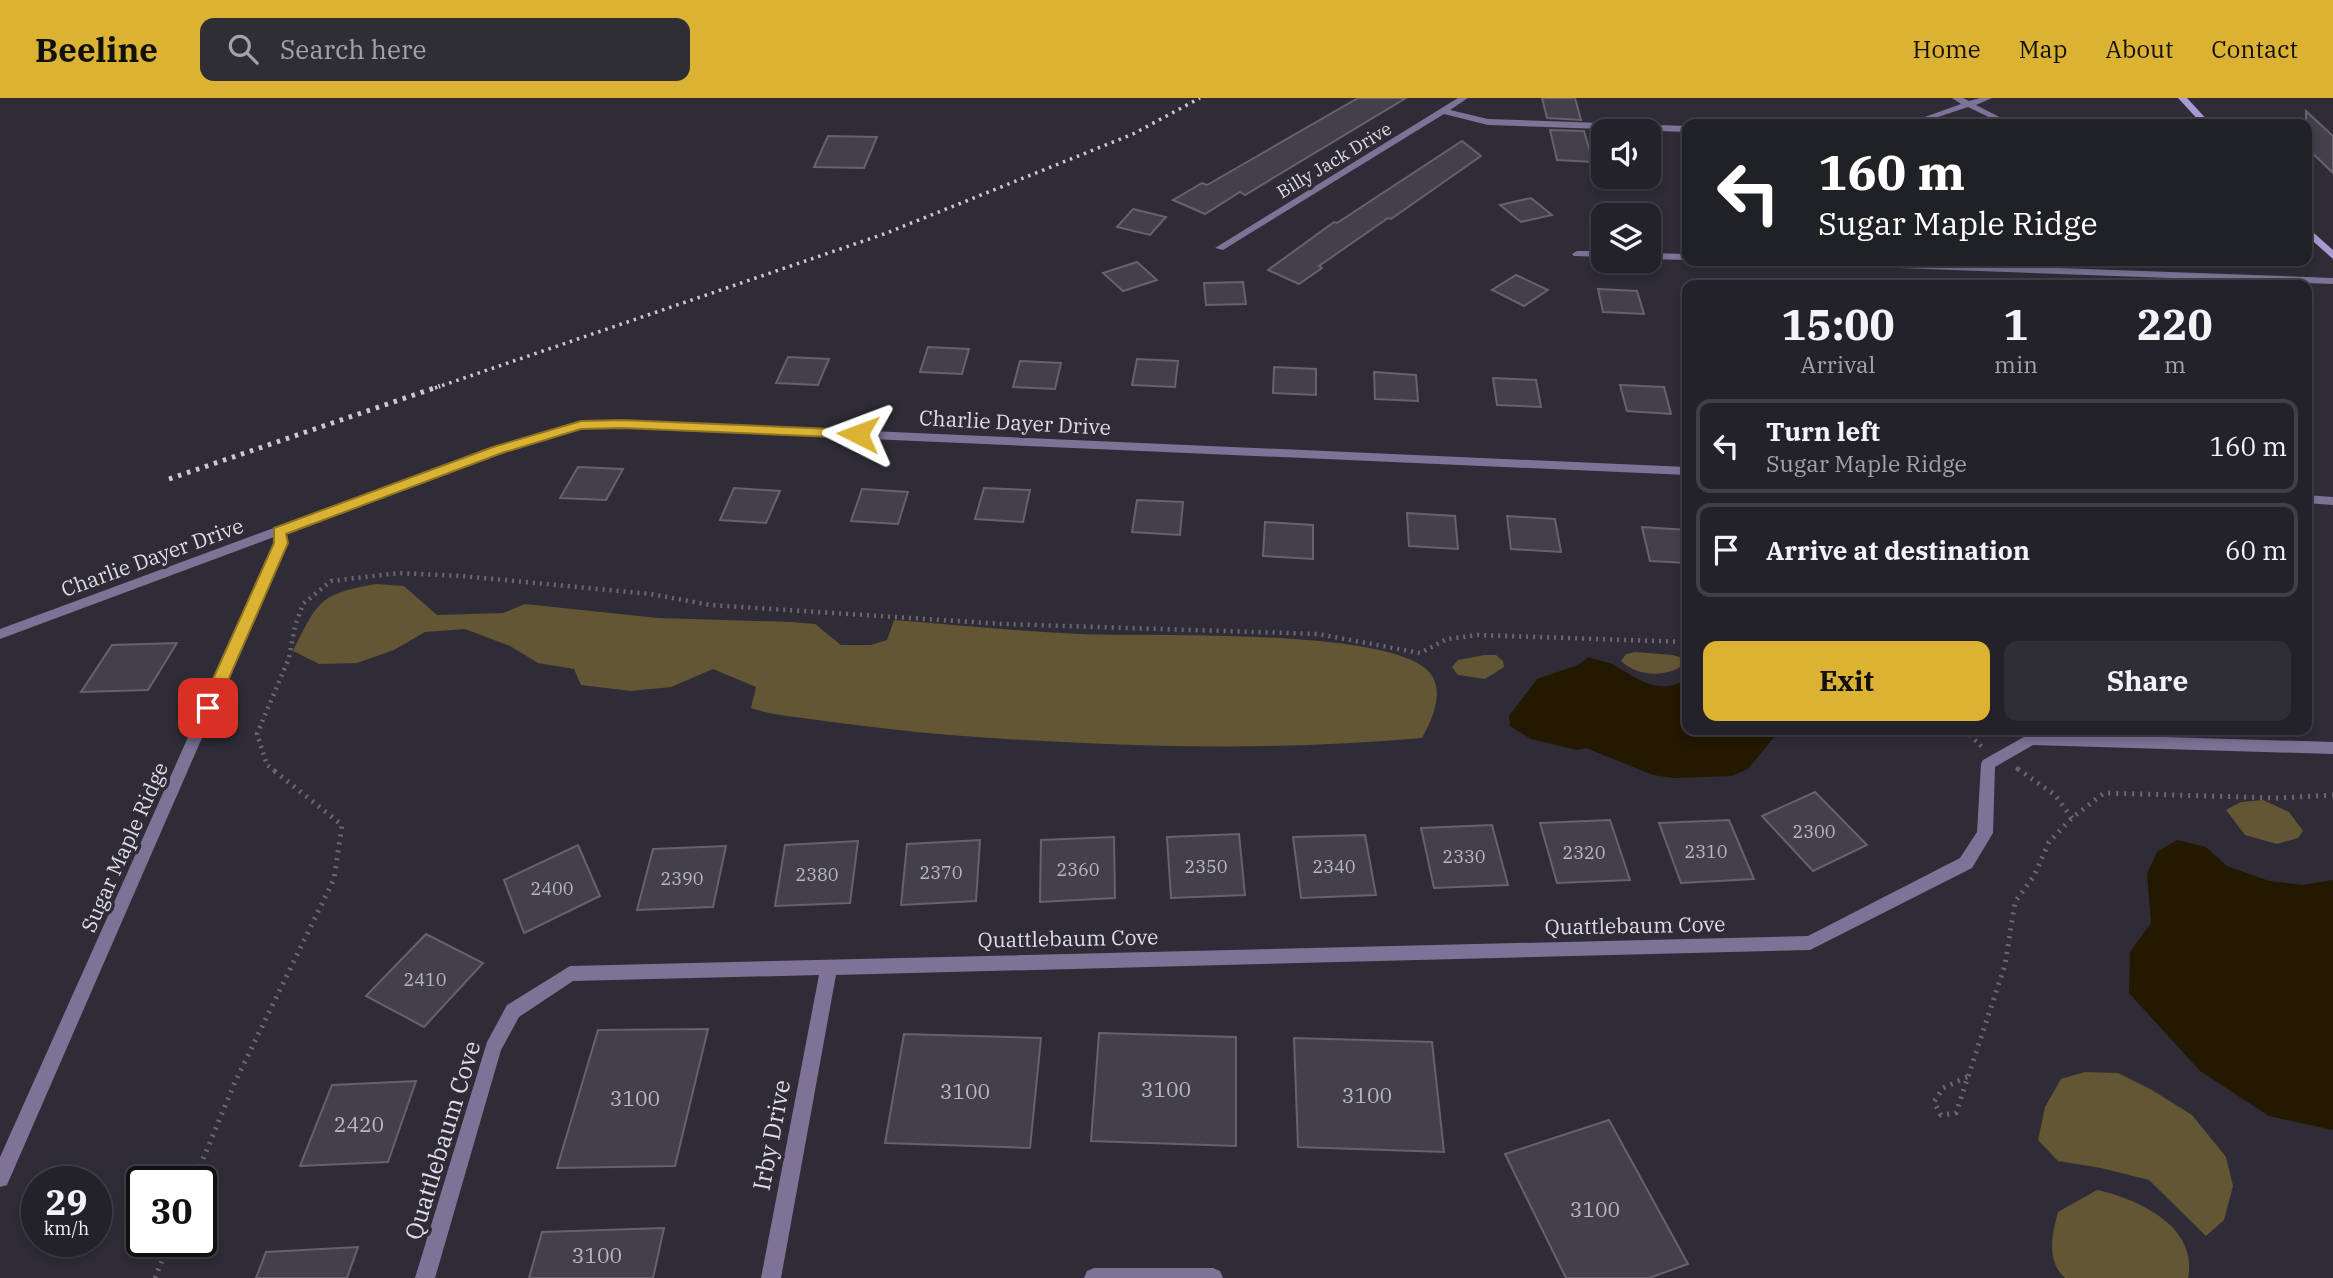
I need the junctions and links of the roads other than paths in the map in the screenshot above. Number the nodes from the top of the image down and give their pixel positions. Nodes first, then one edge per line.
1 (1464, 98) edge
2 (1955, 98) edge
3 (1988, 98) edge
4 (2182, 98) edge
5 (1969, 104) junction
6 (1444, 111) junction
7 (1924, 119) edge
8 (1999, 119) edge
9 (2202, 119) edge
10 (1682, 129) edge
11 (2312, 235) edge
12 (1220, 248) dead end
13 (1577, 254) dead end
14 (1591, 254) edge
15 (1661, 256) edge
16 (2333, 256) edge
17 (1682, 257) edge
18 (1982, 266) edge
19 (2156, 266) edge
20 (2163, 274) junction
21 (2309, 280) edge
22 (2312, 280) edge
23 (2333, 281) edge
24 (1682, 471) edge
25 (2312, 499) edge
26 (2333, 500) edge
27 (279, 532) junction
28 (0, 634) edge
29 (2333, 748) edge
30 (829, 967) junction
31 (0, 1178) edge
32 (425, 1278) edge
33 (771, 1278) edge
34 (1094, 1278) edge
35 (1213, 1278) edge

1 - 6 street, Billy Jack Drive
2 - 5 street
3 - 5 street
4 - 9 street
5 - 7 street
5 - 8 street
6 - 10 street
6 - 12 street, Billy Jack Drive
11 - 16 street
13 - 14 street
15 - 17 street
18 - 20 street
19 - 20 street
20 - 21 street
22 - 23 street
24 - 27 street, Charlie Dayer Drive
25 - 26 street
27 - 28 street, Charlie Dayer Drive
27 - 31 street, Sugar Maple Ridge
29 - 30 street, Quattlebaum Cove
30 - 32 street, Quattlebaum Cove
30 - 33 street, Irby Drive
34 - 35 street

